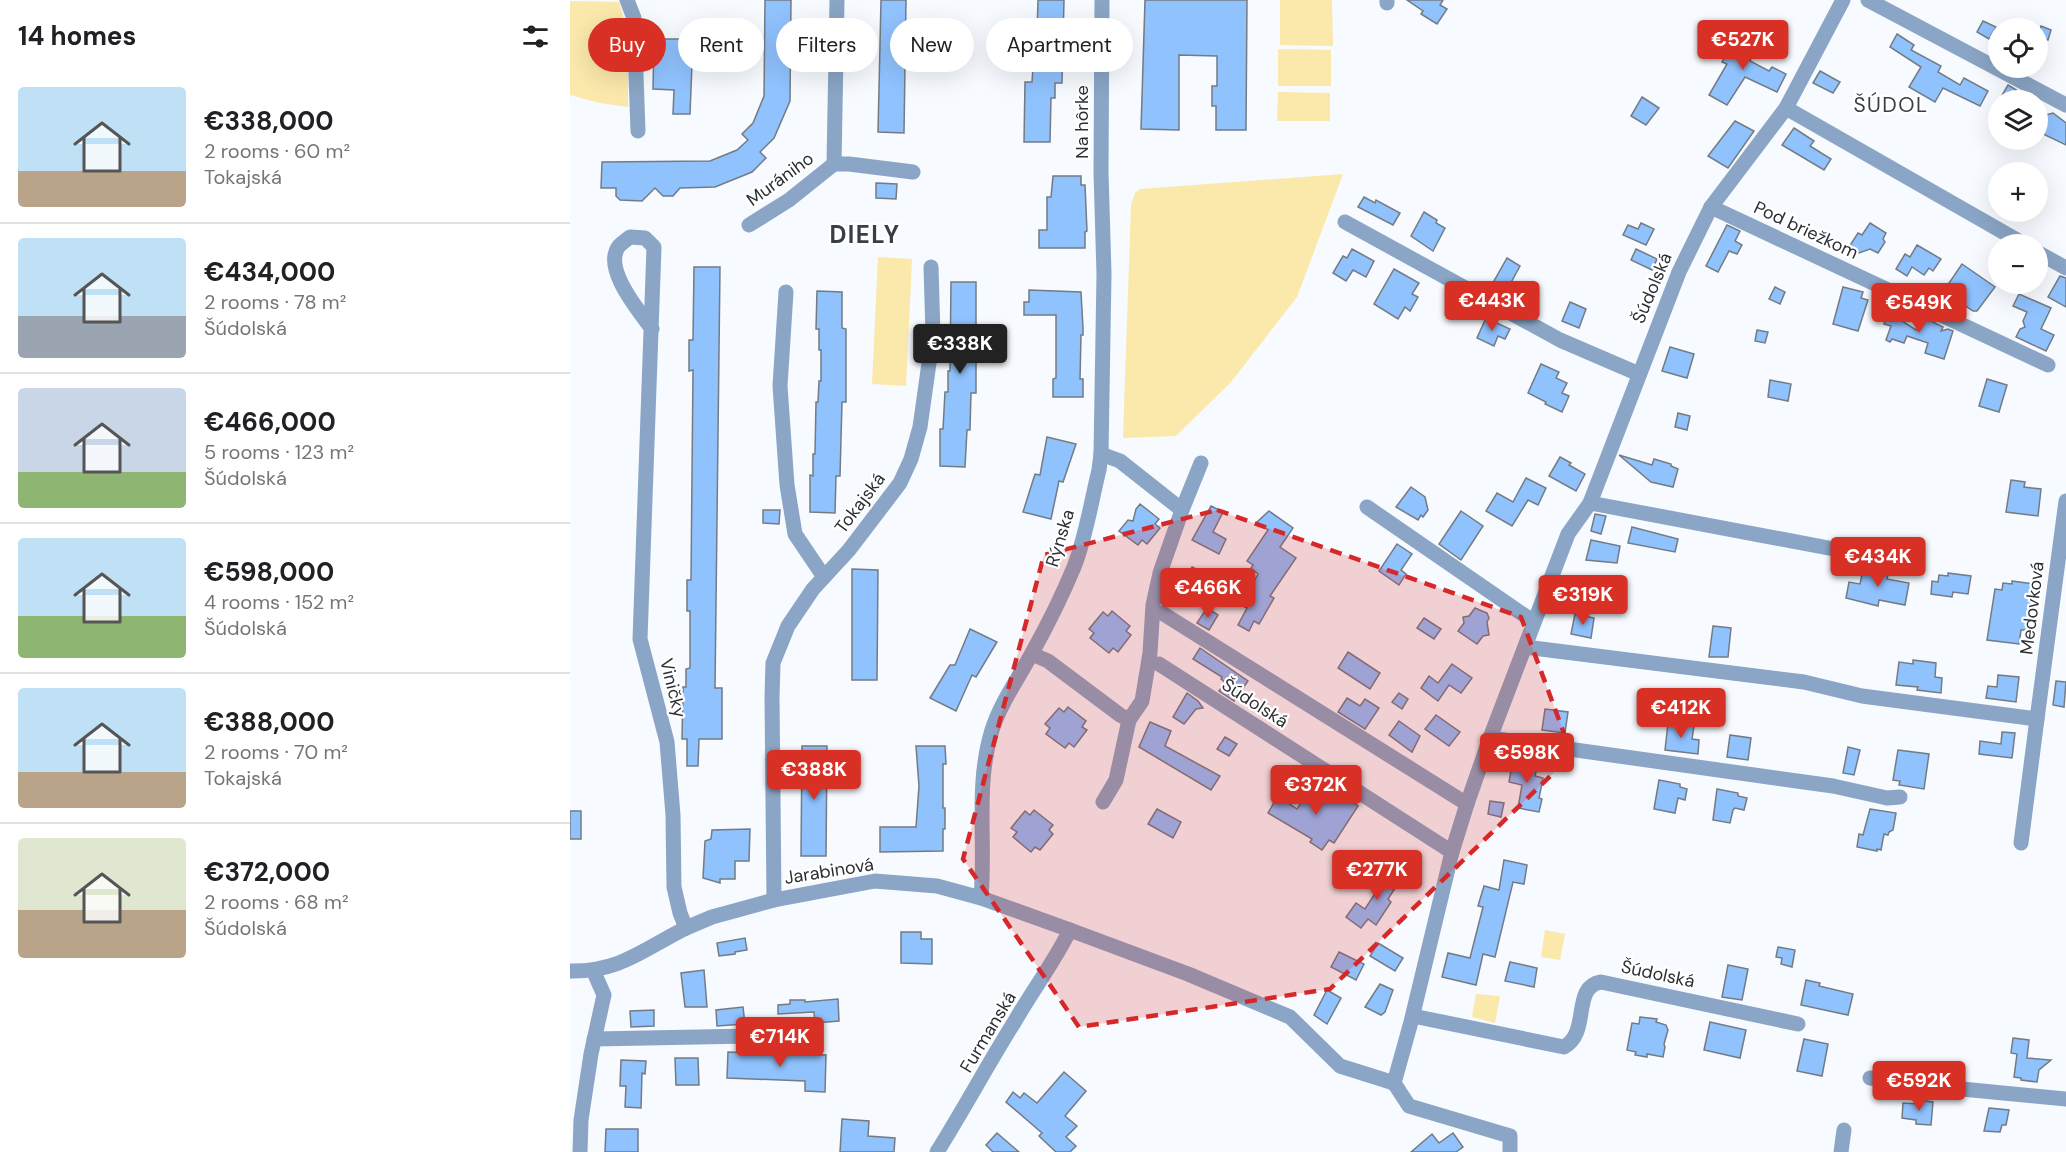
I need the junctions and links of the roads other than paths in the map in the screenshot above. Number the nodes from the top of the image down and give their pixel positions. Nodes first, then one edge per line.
1 (627, 0) edge
2 (837, 0) edge
3 (1102, 0) edge
4 (1843, 0) edge
5 (1868, 0) edge
6 (2066, 105) edge
7 (1786, 108) junction
8 (638, 131) dead end
9 (834, 165) junction
10 (913, 172) dead end
11 (1101, 172) joint
12 (1711, 207) junction
13 (1345, 222) dead end
14 (749, 225) dead end
15 (2007, 234) edge
16 (2048, 258) edge
17 (931, 267) dead end
18 (2066, 268) edge
19 (786, 292) dead end
20 (652, 329) junction
21 (2048, 365) dead end
22 (1639, 374) junction
23 (1101, 454) junction
24 (1201, 463) dead end
25 (2066, 501) edge
26 (1590, 503) junction
27 (1367, 507) dead end
28 (1182, 510) junction
29 (1856, 553) dead end
30 (824, 577) junction
31 (1162, 613) dead end
32 (1534, 622) junction
33 (1525, 647) junction
34 (1032, 654) junction
35 (1159, 664) dead end
36 (2037, 719) junction
37 (1129, 720) junction
38 (1490, 738) junction
39 (1900, 797) dead end
40 (1103, 802) dead end
41 (1467, 804) junction
42 (2021, 843) dead end
43 (1452, 852) junction
44 (981, 898) junction
45 (774, 900) junction
46 (686, 928) junction
47 (1071, 930) junction
48 (593, 970) junction
49 (570, 971) edge
50 (1413, 1016) junction
51 (1798, 1024) dead end
52 (796, 1035) dead end
53 (594, 1039) junction
54 (1870, 1078) dead end
55 (1394, 1083) junction
56 (2066, 1099) edge
57 (1844, 1130) dead end
58 (580, 1152) edge
59 (937, 1152) edge
60 (1510, 1152) edge
61 (1841, 1152) edge

1 - 8 street
2 - 9 street, Murániho
3 - 11 street, Na hôrke
4 - 7 street, Šúdolská
5 - 6 street
7 - 12 street, Šúdolská
7 - 15 street
9 - 10 street, Murániho
9 - 14 street, Murániho
11 - 23 street, Rýnska
12 - 21 street, Pod briežkom
12 - 22 street, Šúdolská
13 - 22 street
16 - 18 street
17 - 30 street, Tokajská
19 - 30 street
20 - 20 street, Viničky
20 - 46 street, Viničky
22 - 26 street, Šúdolská
23 - 28 street
23 - 34 street, Rýnska
24 - 28 street
25 - 36 street, Medovková
26 - 29 street
26 - 32 street, Šúdolská
27 - 32 street
28 - 37 street
30 - 45 street, Tokajská
31 - 41 street, Šúdolská
32 - 33 street, Šúdolská
33 - 36 street
33 - 38 street, Šúdolská
34 - 37 street
34 - 44 street, Rýnska
35 - 43 street, Šúdolská
36 - 42 street, Medovková
37 - 40 street
38 - 39 street
38 - 41 street, Šúdolská
41 - 43 street, Šúdolská
43 - 50 street, Šúdolská
44 - 45 street, Jarabinová
44 - 47 street, Jarabinová
45 - 46 street, Jarabinová
46 - 48 street
47 - 55 street, Jarabinová
47 - 59 street, Furmanská
48 - 49 street
48 - 53 street
50 - 51 street, Šúdolská
50 - 55 street, Šúdolská
52 - 53 street
53 - 58 street
54 - 56 street
55 - 60 street
57 - 61 street

